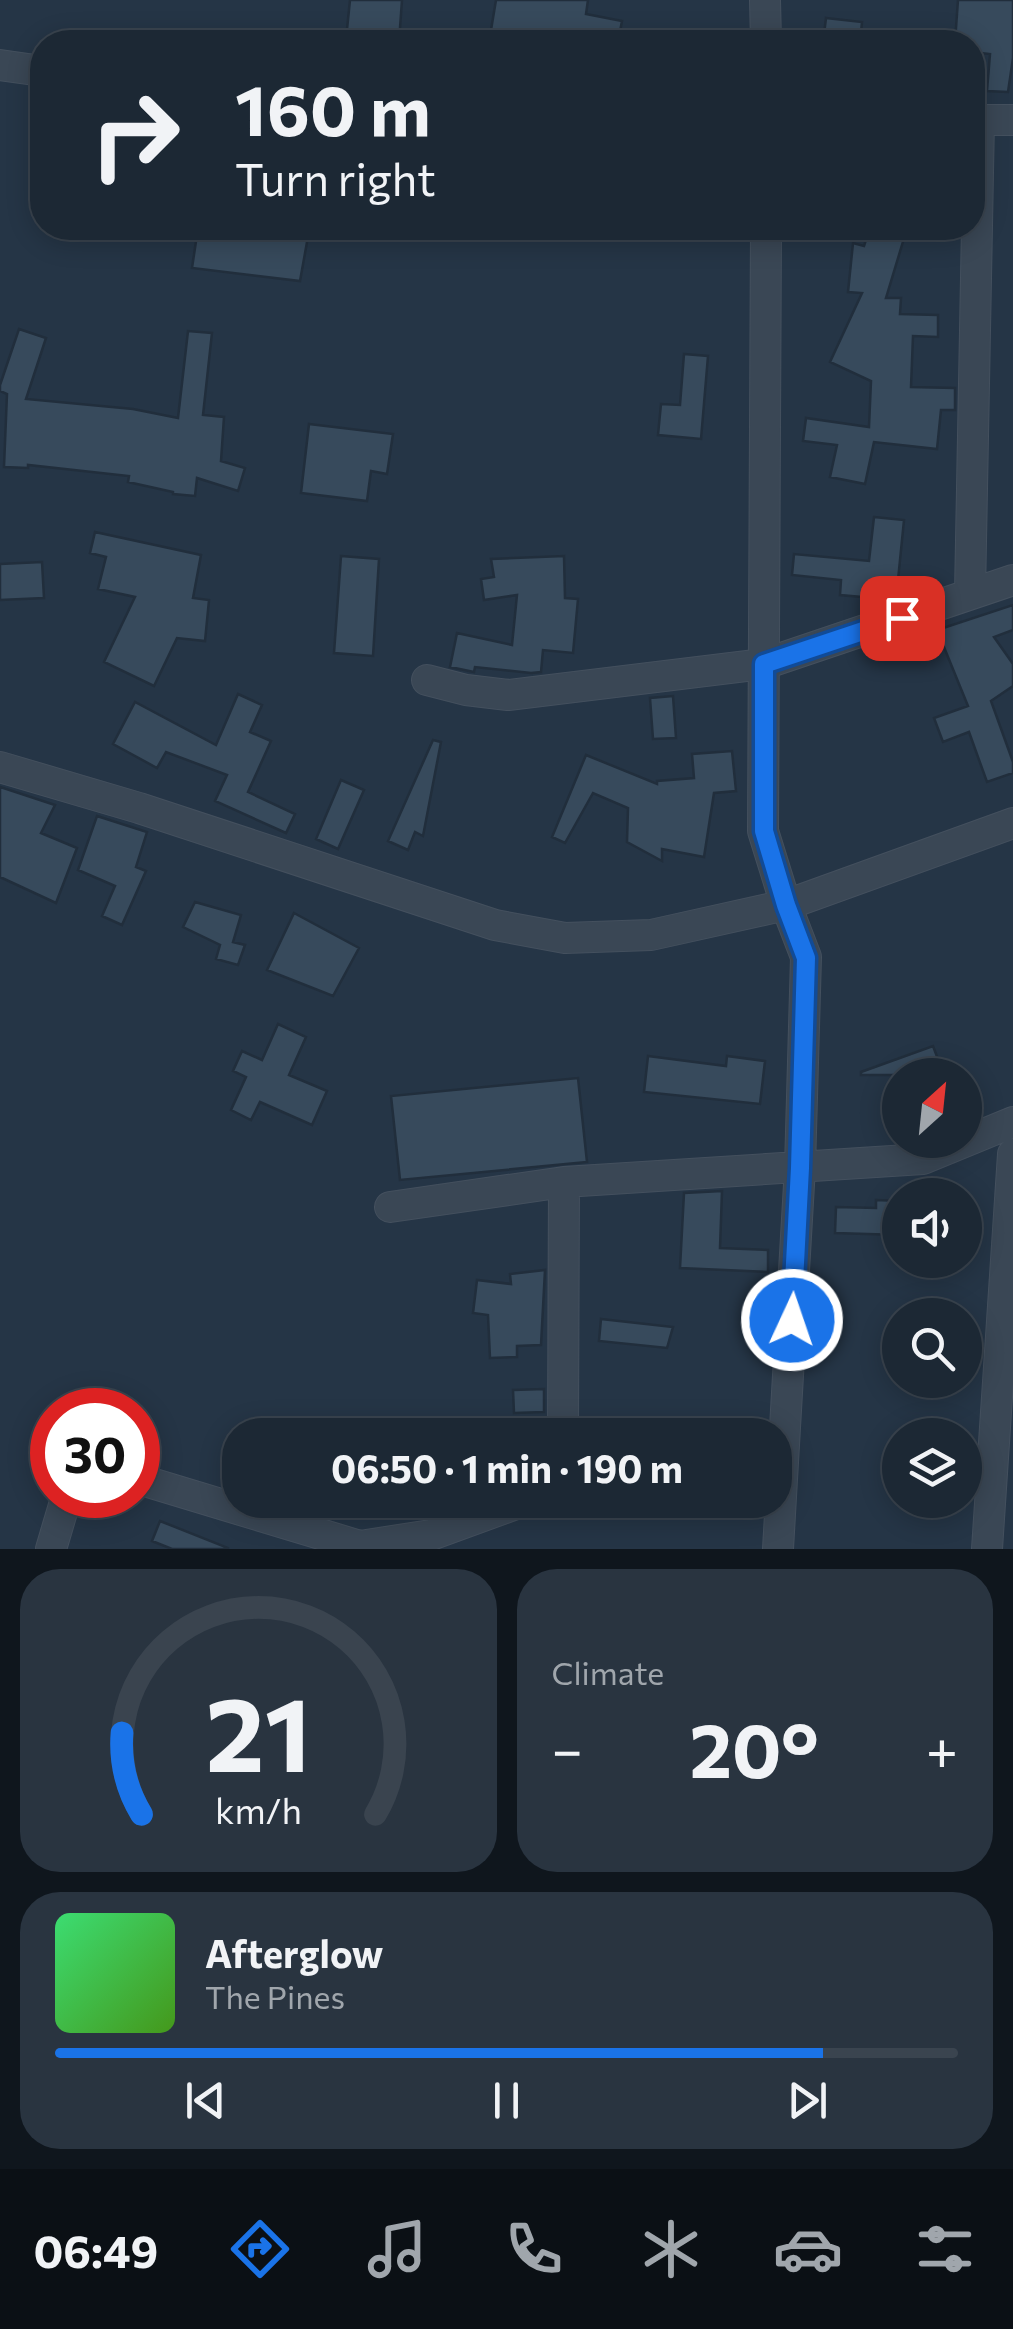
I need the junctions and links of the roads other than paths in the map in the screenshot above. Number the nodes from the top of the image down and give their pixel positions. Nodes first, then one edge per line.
1 (766, 0) edge
2 (766, 30) edge
3 (0, 64) edge
4 (30, 69) edge
5 (985, 120) edge
6 (1013, 120) edge
7 (766, 240) edge
8 (974, 240) edge
9 (1013, 580) edge
10 (970, 594) junction
11 (764, 664) junction
12 (428, 680) dead end
13 (0, 768) edge
14 (1013, 823) edge
15 (786, 905) junction
16 (1013, 1122) edge
17 (1013, 1154) edge
18 (800, 1168) junction
19 (564, 1182) junction
20 (390, 1207) dead end
21 (562, 1418) edge
22 (1004, 1418) edge
23 (160, 1486) edge
24 (222, 1504) edge
25 (60, 1518) edge
26 (267, 1518) edge
27 (479, 1518) edge
28 (51, 1549) edge
29 (778, 1549) edge
30 (988, 1549) edge

1 - 2 street
3 - 4 street
5 - 6 street
7 - 11 street
8 - 10 street
9 - 10 street
10 - 11 street
11 - 12 street
11 - 15 street
13 - 15 street
14 - 15 street
15 - 18 street
16 - 18 street
17 - 22 street
18 - 19 street
18 - 29 street
19 - 20 street
19 - 21 street
22 - 30 street
23 - 24 street
25 - 28 street
26 - 27 street

